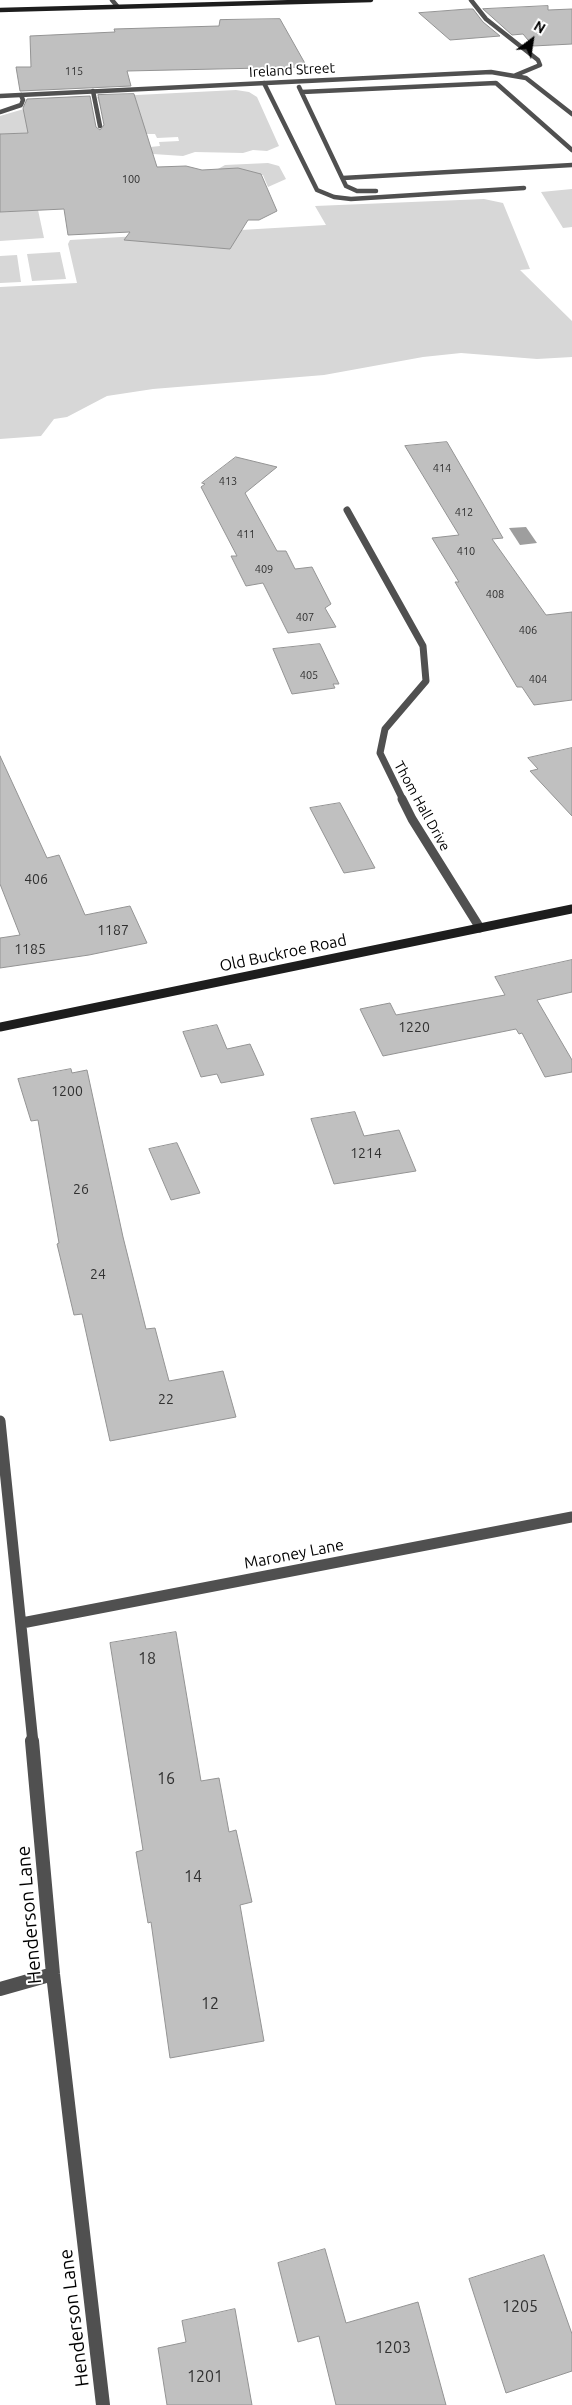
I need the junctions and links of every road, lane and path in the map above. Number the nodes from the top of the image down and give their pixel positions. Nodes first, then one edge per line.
1 (112, 0) edge
2 (370, 0) edge
3 (471, 0) edge
4 (117, 6) junction
5 (0, 10) edge
6 (516, 75) junction
7 (297, 81) junction
8 (264, 83) junction
9 (93, 91) junction
10 (302, 92) junction
11 (21, 95) junction
12 (0, 96) edge
13 (0, 112) edge
14 (572, 114) edge
15 (100, 126) dead end
16 (572, 150) edge
17 (572, 165) edge
18 (343, 178) junction
19 (524, 188) dead end
20 (463, 192) junction
21 (347, 510) dead end
22 (572, 909) edge
23 (480, 928) junction
24 (0, 1027) edge
25 (0, 1421) edge
26 (572, 1517) edge
27 (22, 1623) junction
28 (53, 1974) junction
29 (0, 1989) edge
30 (103, 2405) edge

1 - 4 street
2 - 4 main road
3 - 6 street
4 - 5 main road
6 - 7 street, Ireland Street
6 - 14 street, Ireland Street
7 - 8 street, Ireland Street
7 - 10 street
8 - 9 street, Ireland Street
8 - 20 street
9 - 11 street, Ireland Street
9 - 15 street
10 - 16 street
10 - 18 street
11 - 12 street, Ireland Street
11 - 13 street
17 - 18 street
18 - 20 street
19 - 20 street
21 - 23 street, Thom Hall Drive
22 - 23 main road, Old Buckroe Road
23 - 24 main road, Old Buckroe Road
25 - 27 street, Henderson Lane
26 - 27 street, Maroney Lane
27 - 28 street, Henderson Lane
28 - 29 street
28 - 30 street, Henderson Lane

